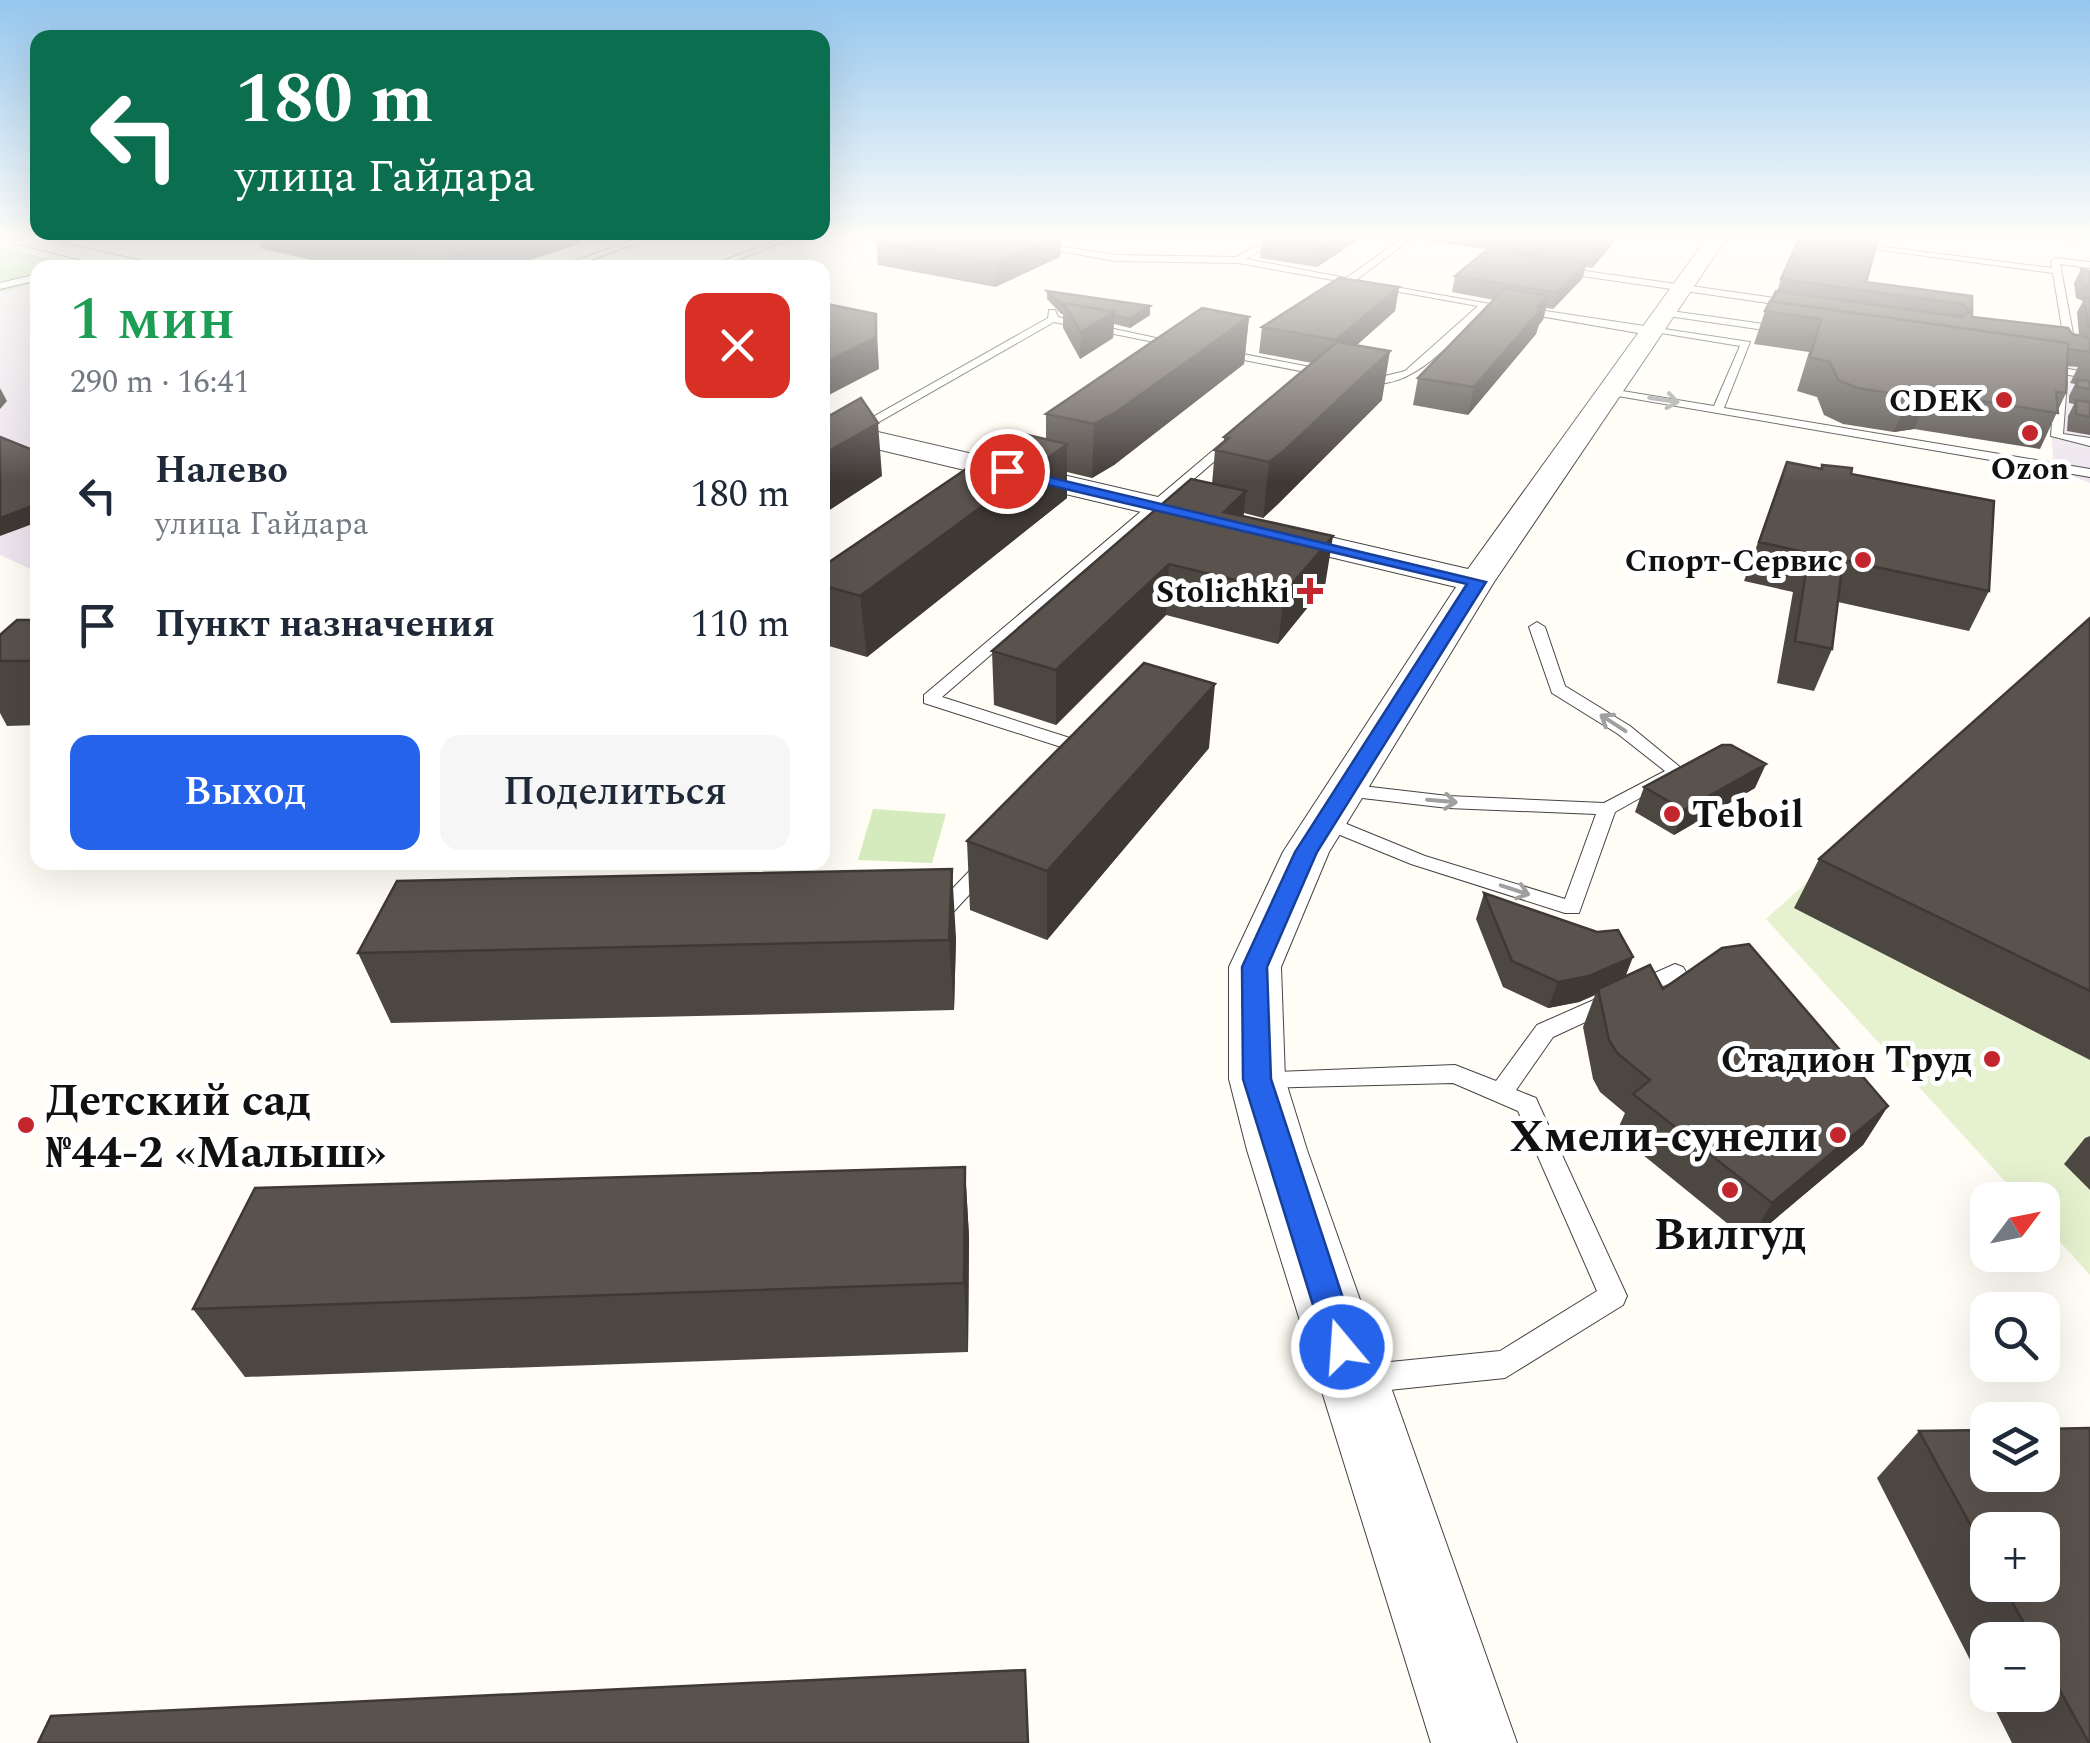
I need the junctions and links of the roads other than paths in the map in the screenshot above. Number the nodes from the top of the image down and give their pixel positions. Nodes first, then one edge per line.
1 (1042, 320) edge
2 (1076, 320) edge
3 (1467, 320) edge
4 (1617, 320) edge
5 (1658, 320) edge
6 (2065, 320) edge
7 (1655, 325) junction
8 (1794, 332) edge
9 (1255, 346) dead end
10 (2090, 348) edge
11 (1238, 356) junction
12 (2027, 365) edge
13 (2062, 370) junction
14 (1314, 371) junction
15 (2090, 376) edge
16 (1299, 384) edge
17 (2060, 388) junction
18 (2075, 390) edge
19 (1610, 392) junction
20 (2059, 408) junction
21 (1718, 409) junction
22 (2074, 411) edge
23 (1836, 421) edge
24 (1815, 425) junction
25 (836, 431) edge
26 (1239, 436) edge
27 (2090, 442) edge
28 (2090, 473) edge
29 (1156, 506) junction
30 (1477, 582) junction
31 (1537, 627) dead end
32 (1081, 763) edge
33 (1335, 806) junction
34 (1607, 809) junction
35 (996, 854) edge
36 (914, 922) edge
37 (1675, 972) dead end
38 (1257, 1079) junction
39 (1500, 1094) junction
40 (1353, 1380) junction
41 (1474, 1743) edge

1 - 25 lane
2 - 11 lane
3 - 14 lane
4 - 7 lane
5 - 7 street
6 - 10 lane
7 - 8 lane
7 - 19 street
7 - 21 lane
9 - 11 lane
11 - 14 lane
12 - 13 lane
13 - 15 lane
13 - 17 lane
14 - 16 lane
17 - 18 lane
17 - 20 lane
19 -> 21 lane
19 - 30 street
20 - 22 lane
20 - 27 lane
21 - 24 lane
23 - 24 lane
24 - 28 lane
25 - 29 street
26 - 29 lane
29 - 30 street
29 - 32 lane
30 - 33 street
34 -> 31 lane
33 -> 34 lane
33 -> 34 lane
33 - 38 street
35 - 36 lane
37 - 39 lane
38 - 39 lane
38 - 40 street
39 - 40 lane
40 - 41 street

